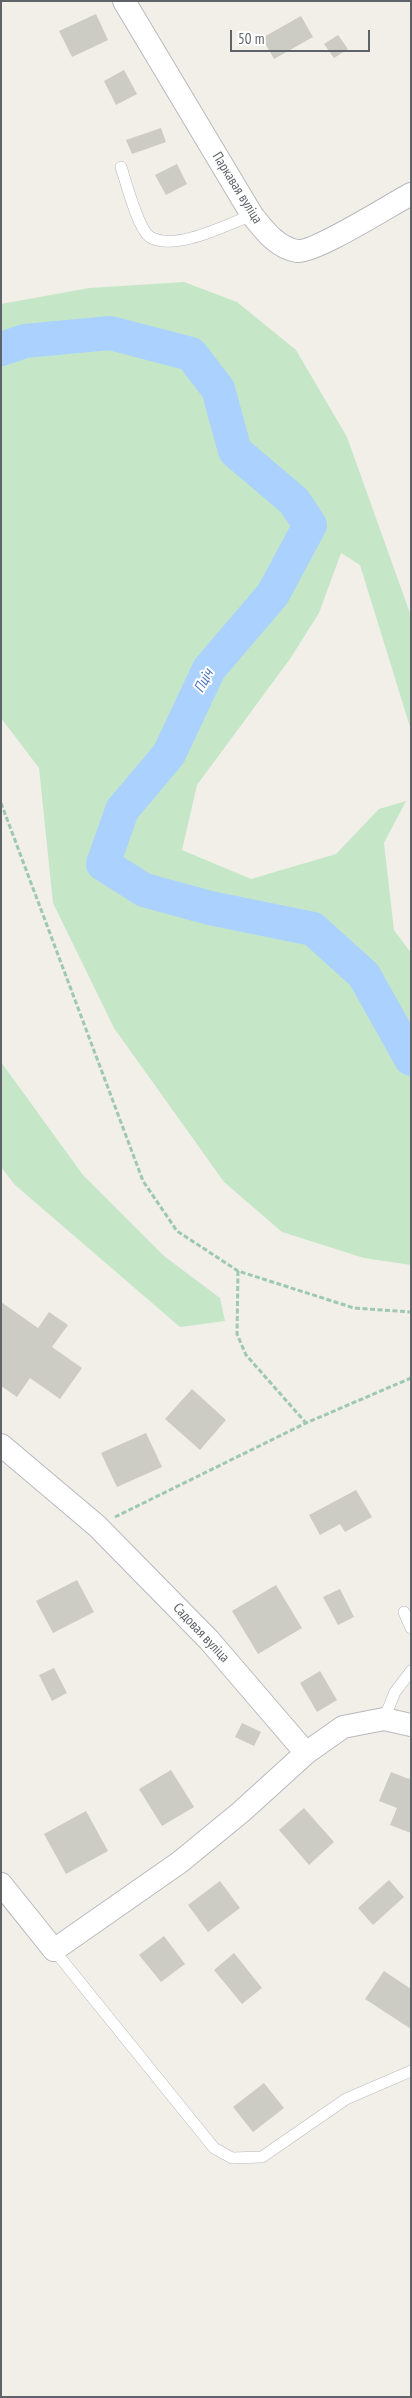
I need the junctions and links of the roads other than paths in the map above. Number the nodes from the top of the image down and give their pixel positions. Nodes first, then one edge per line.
1 (124, 1) edge
2 (121, 167) dead end
3 (411, 194) edge
4 (252, 215) junction
5 (1, 1446) edge
6 (404, 1612) dead end
7 (411, 1628) edge
8 (411, 1671) edge
9 (384, 1718) junction
10 (411, 1725) edge
11 (306, 1753) junction
12 (1, 1884) edge
13 (54, 1950) junction
14 (411, 2071) edge

1 - 4 street, Паркавая вуліца
2 - 4 lane
3 - 4 street, Паркавая вуліца
5 - 11 street, Садовая вуліца
6 - 7 lane
8 - 9 lane
9 - 10 street
9 - 11 street
11 - 13 street
12 - 13 street
13 - 14 lane

